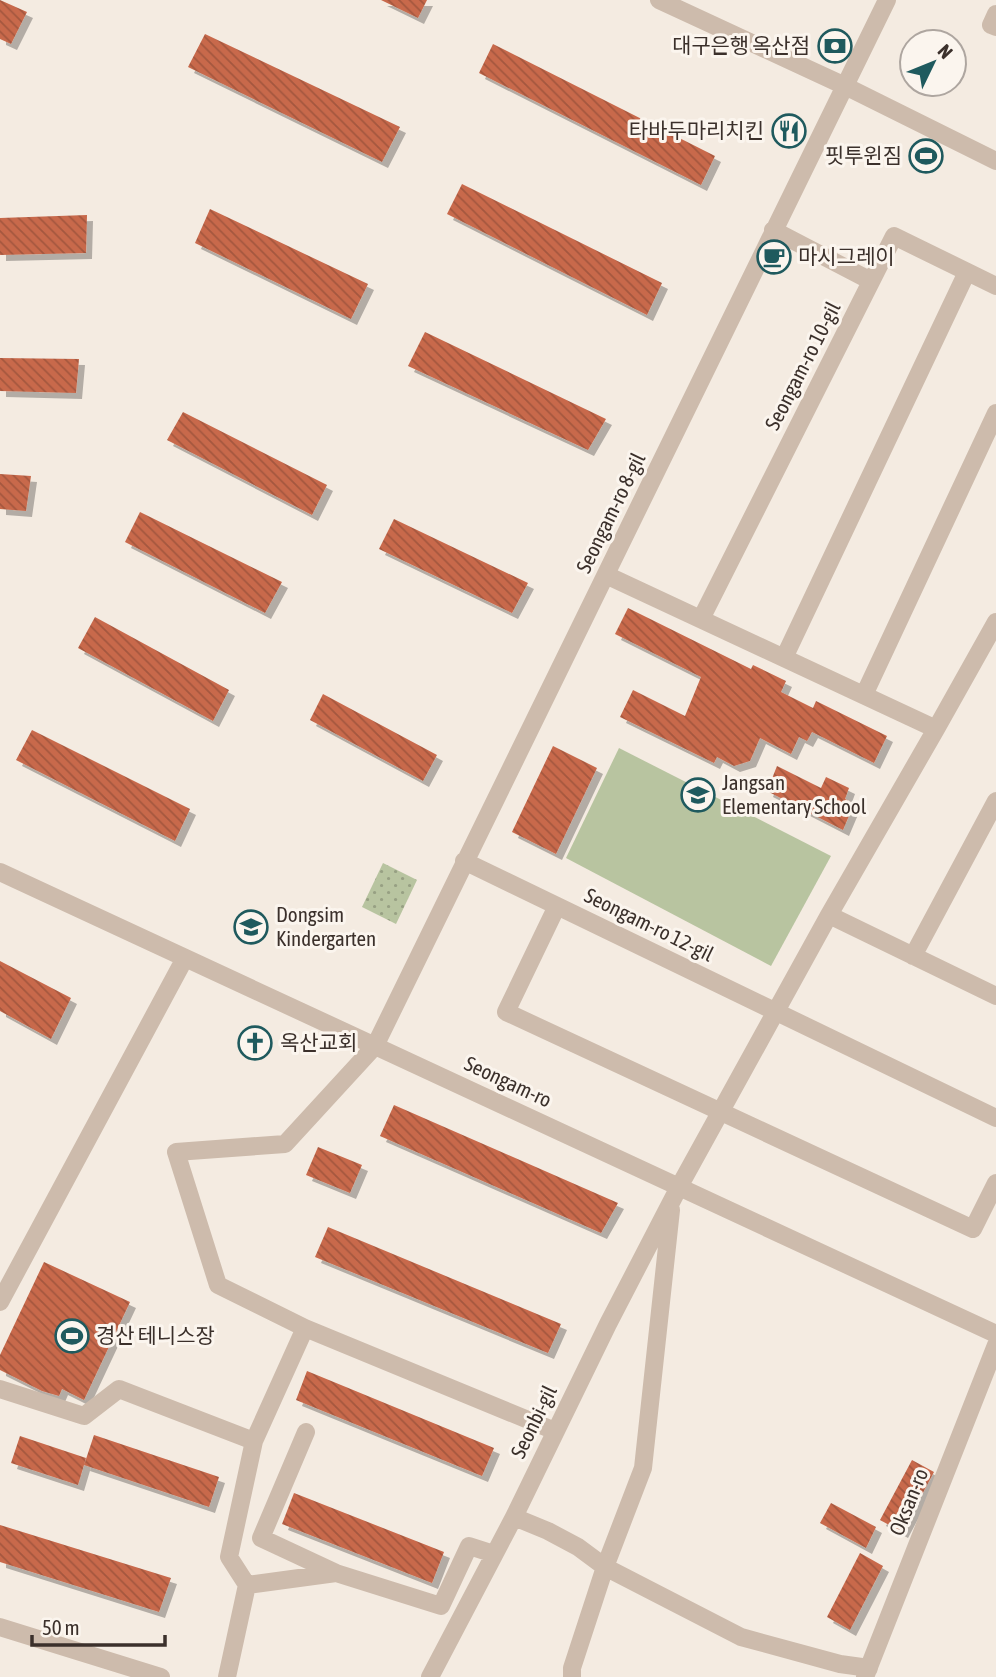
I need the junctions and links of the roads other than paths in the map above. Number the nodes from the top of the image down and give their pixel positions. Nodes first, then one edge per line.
1 (887, 0) edge
2 (665, 1) edge
3 (996, 14) edge
4 (996, 27) edge
5 (845, 86) junction
6 (996, 161) edge
7 (773, 230) junction
8 (967, 272) junction
9 (871, 281) junction
10 (996, 286) edge
11 (996, 414) edge
12 (606, 575) junction
13 (701, 619) junction
14 (995, 625) edge
15 (784, 658) junction
16 (864, 695) junction
17 (936, 729) junction
18 (996, 801) edge
19 (464, 861) junction
20 (0, 872) edge
21 (557, 906) junction
22 (829, 915) junction
23 (913, 956) junction
24 (185, 958) junction
25 (994, 991) edge
26 (775, 1012) junction
27 (374, 1046) junction
28 (720, 1112) junction
29 (996, 1118) edge
30 (996, 1183) edge
31 (676, 1193) junction
32 (0, 1302) edge
33 (305, 1328) junction
34 (996, 1334) edge
35 (996, 1345) edge
36 (0, 1389) edge
37 (555, 1431) junction
38 (306, 1433) dead end
39 (254, 1441) junction
40 (514, 1517) junction
41 (494, 1554) junction
42 (605, 1567) junction
43 (336, 1573) junction
44 (247, 1585) junction
45 (0, 1627) edge
46 (867, 1673) edge
47 (160, 1677) edge
48 (227, 1677) edge
49 (430, 1677) edge
50 (572, 1677) edge

1 - 5 street, Seongam-ro 8-gil
2 - 5 street
3 - 4 street
5 - 6 street
5 - 7 street, Seongam-ro 8-gil
7 - 9 street
7 - 12 street, Seongam-ro 8-gil
8 - 9 street, Seongam-ro 10-gil
8 - 10 street, Seongam-ro 10-gil
8 - 15 street
9 - 13 street, Seongam-ro 10-gil
11 - 16 street
12 - 13 street
12 - 19 street, Seongam-ro 8-gil
13 - 15 street
14 - 17 street
15 - 16 street
16 - 17 street
17 - 22 street
18 - 23 street
19 - 21 street
19 - 27 street, Seongam-ro 8-gil
20 - 24 street, Seongam-ro
21 - 26 street, Seongam-ro 12-gil
21 - 28 street, Seongam-ro 12-gil
22 - 23 street
22 - 26 street
23 - 25 street
24 - 27 street, Seongam-ro
24 - 32 street
26 - 28 street
26 - 29 street, Seongam-ro 12-gil
27 - 31 street, Seongam-ro
27 - 33 street, Seongam-ro 8-gil
28 - 30 street, Seongam-ro 12-gil
28 - 31 street
31 - 34 street, Seongam-ro
31 - 37 street, Seonbi-gil
31 - 42 street
33 - 37 street
33 - 39 street
35 - 46 street, Oksan-ro
36 - 39 street
37 - 40 street, Seonbi-gil
38 - 43 street
39 - 44 street
40 - 41 street, Seonbi-gil
40 - 42 street
41 - 43 street
41 - 49 street, Seonbi-gil
42 - 46 street
42 - 50 street
43 - 44 street
44 - 48 street
45 - 47 street

